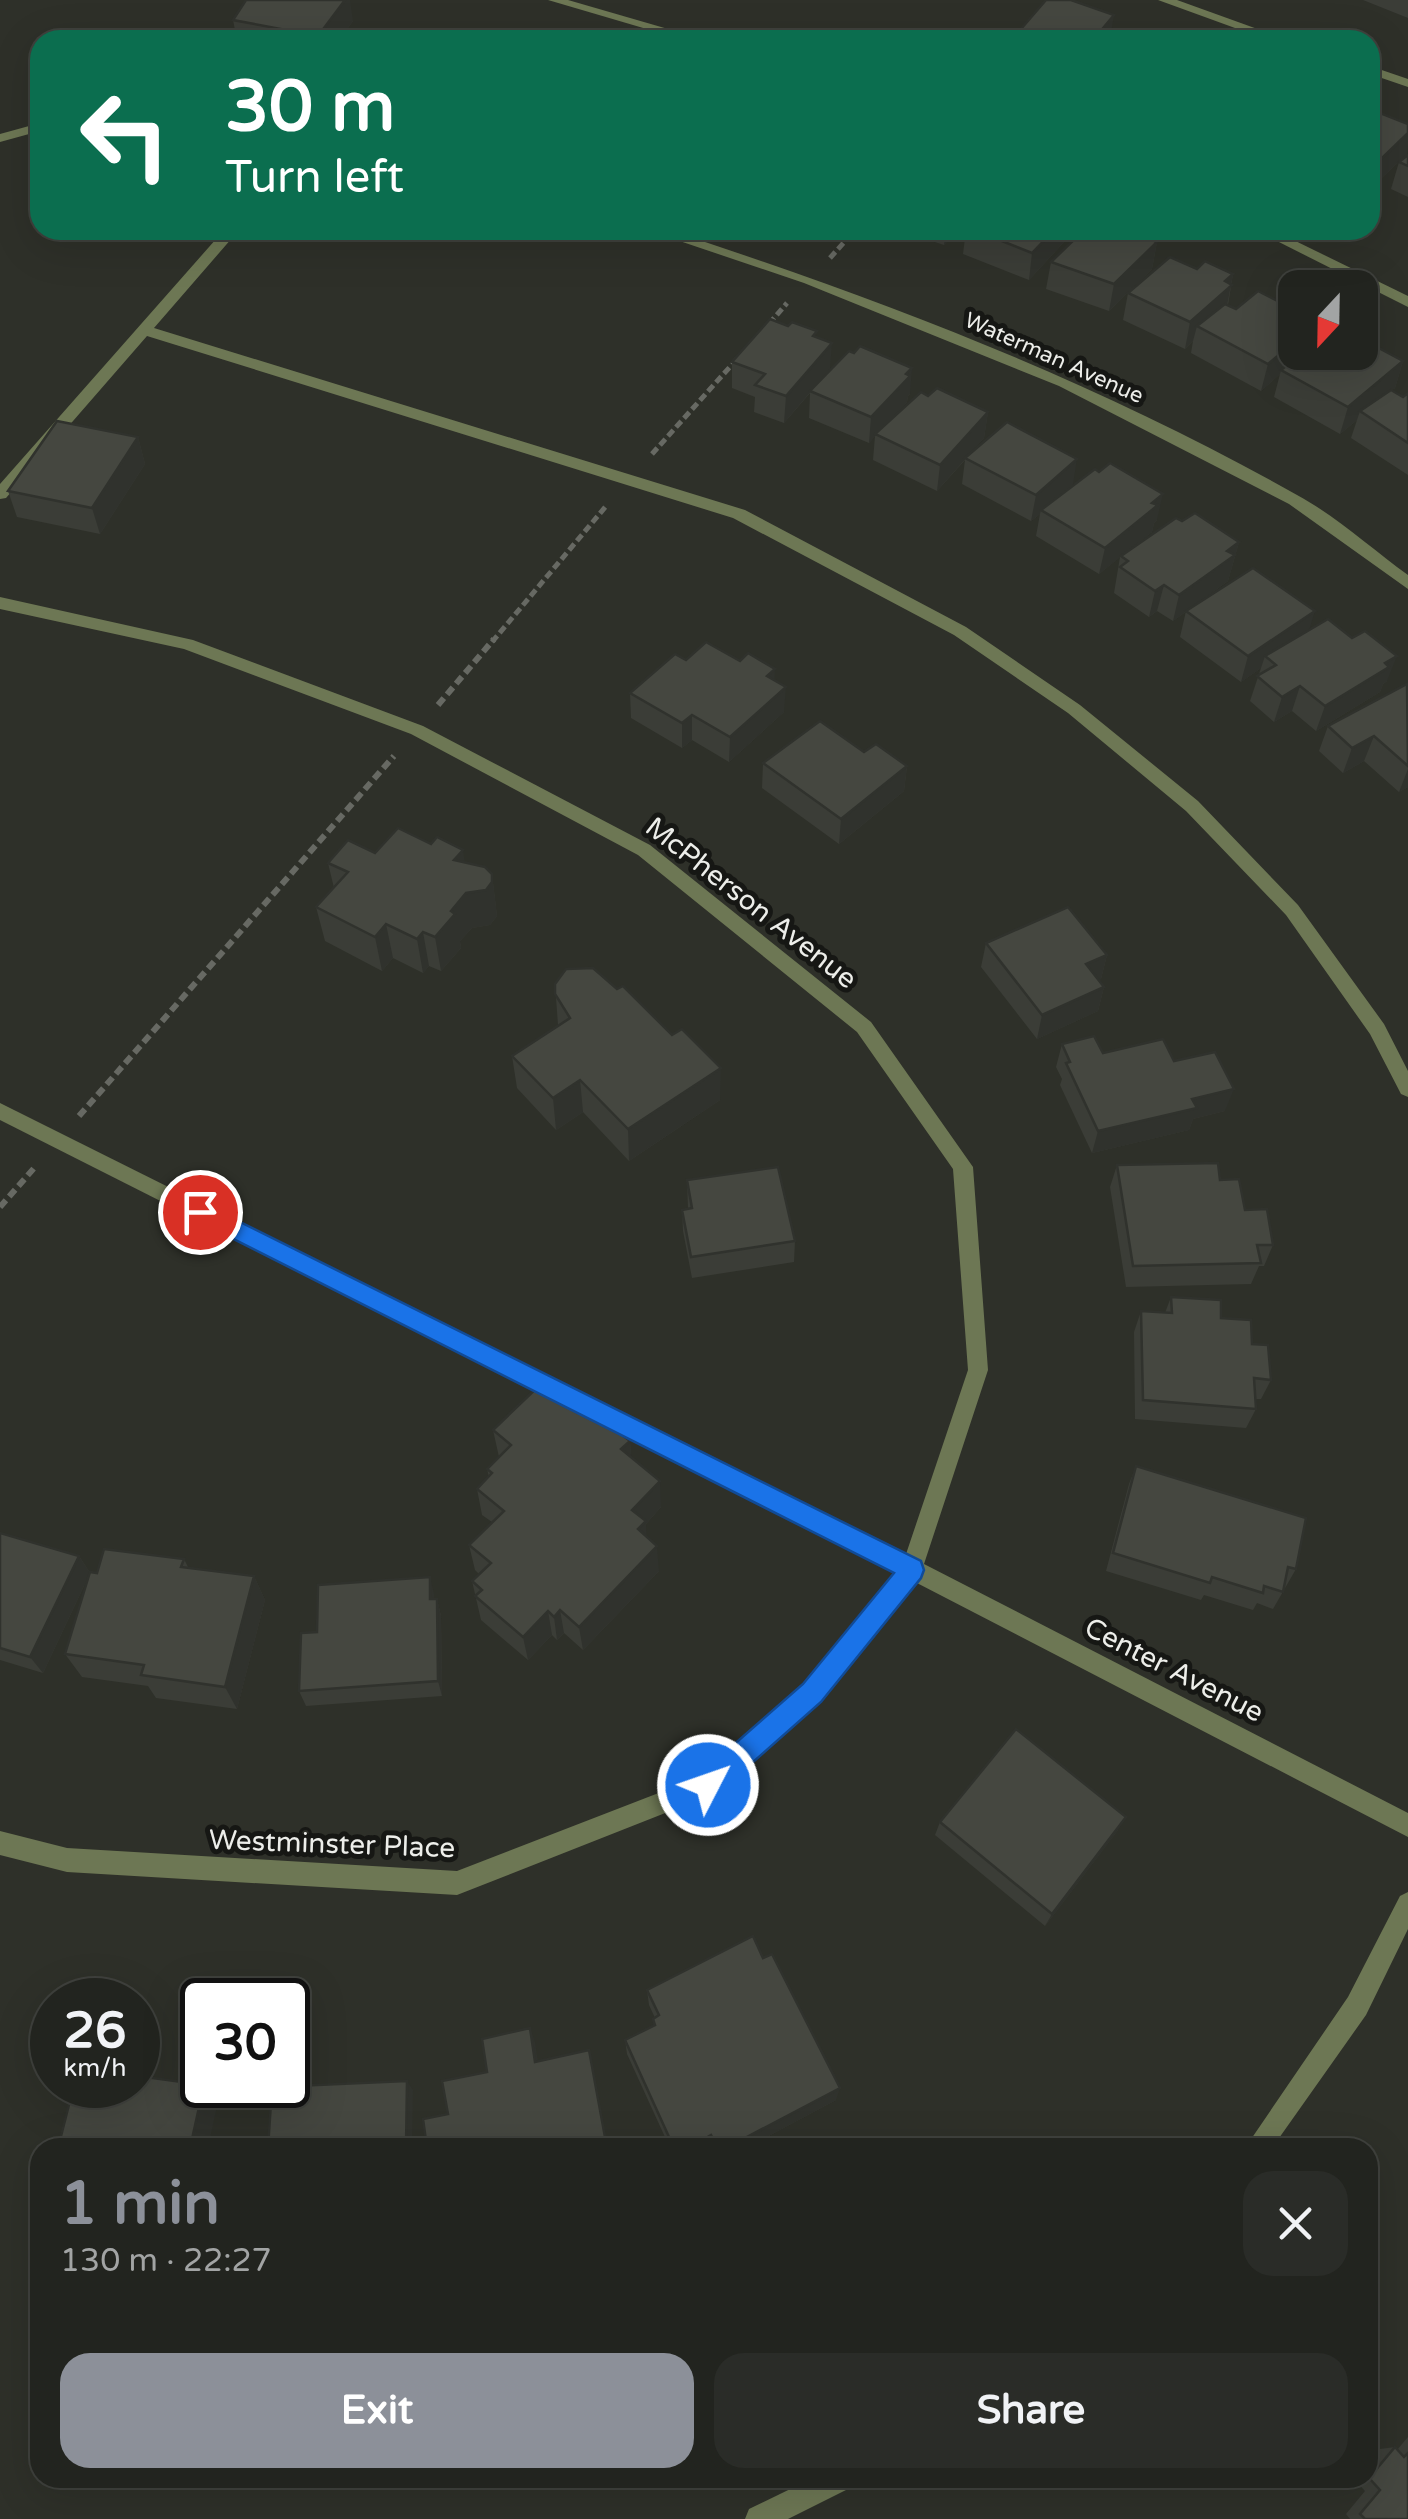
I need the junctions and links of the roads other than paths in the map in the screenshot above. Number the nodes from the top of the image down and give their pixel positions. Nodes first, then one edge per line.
1 (554, 0) edge
2 (1164, 0) edge
3 (663, 30) edge
4 (1252, 30) edge
5 (1380, 74) edge
6 (1408, 84) edge
7 (30, 130) edge
8 (0, 138) edge
9 (223, 240) edge
10 (685, 240) edge
11 (1282, 240) edge
12 (1408, 302) edge
13 (144, 330) junction
14 (0, 494) edge
15 (1408, 583) edge
16 (0, 603) edge
17 (1408, 1089) edge
18 (0, 1111) edge
19 (912, 1570) junction
20 (1408, 1825) edge
21 (0, 1843) edge
22 (1408, 1904) edge
23 (1264, 2138) edge
24 (820, 2488) edge
25 (759, 2519) edge

1 - 3 street
2 - 4 street
5 - 6 street
7 - 8 street
9 - 13 street
10 - 15 street, Waterman Avenue
11 - 12 street
13 - 14 street
13 - 17 street
16 - 19 street, McPherson Avenue
18 - 19 street, Center Avenue
19 - 20 street, Center Avenue
19 - 21 street, Westminster Place
22 - 23 street
24 - 25 street

